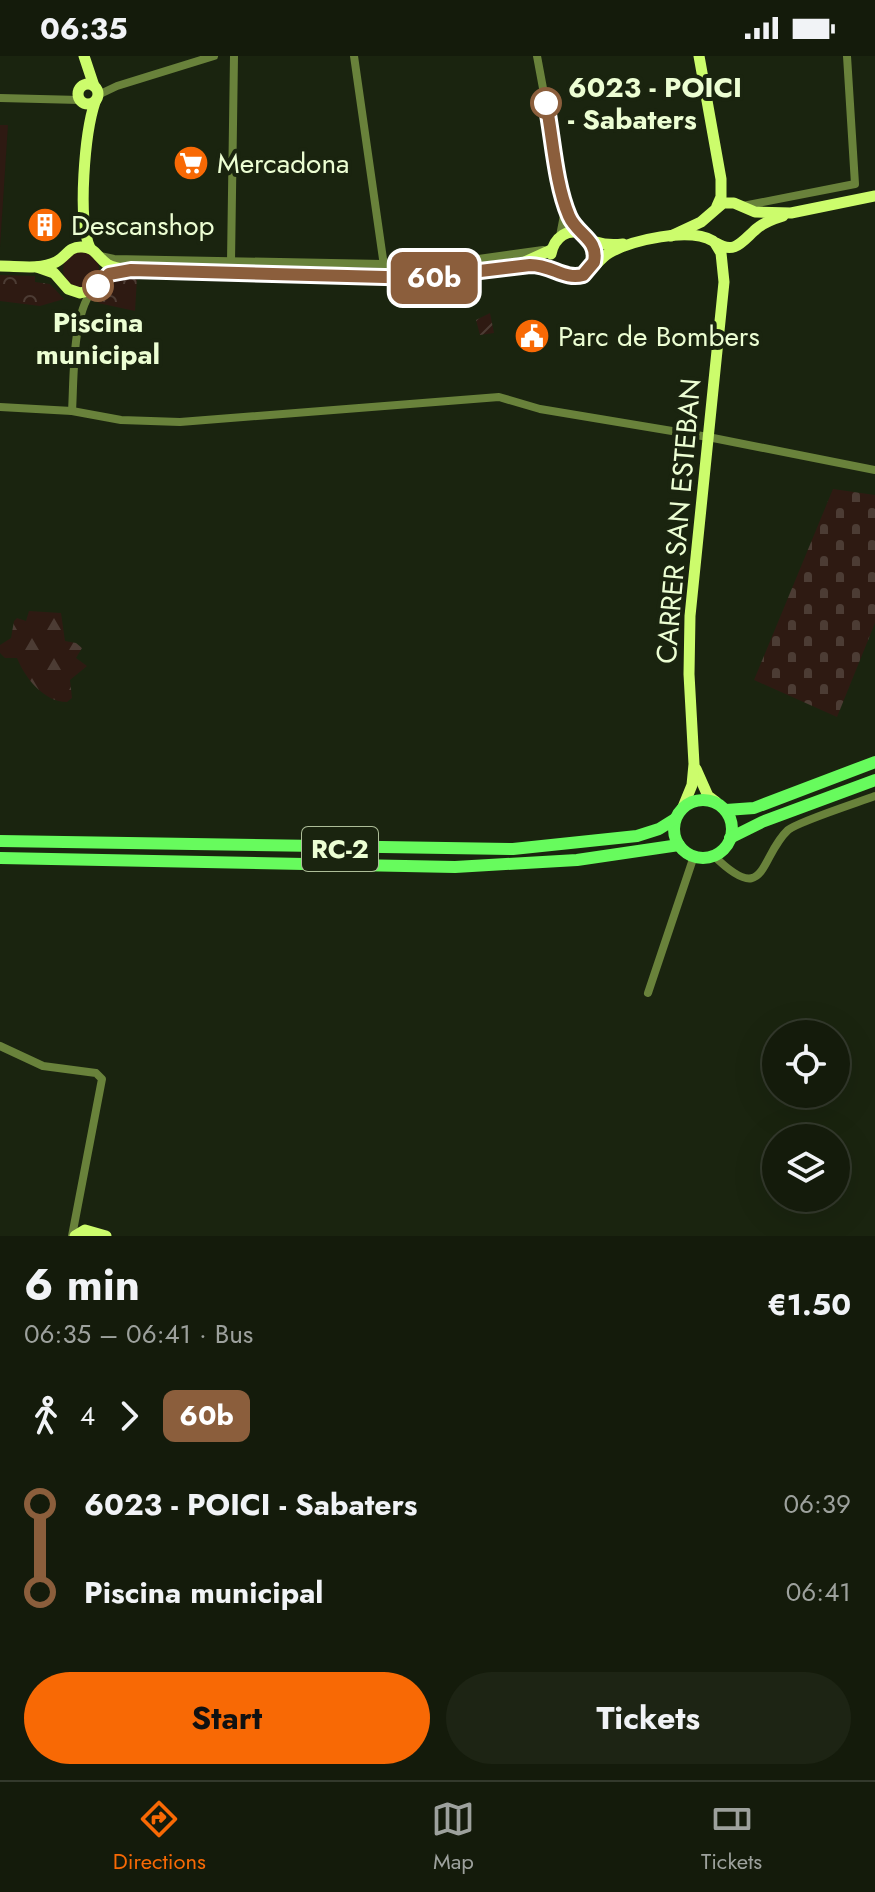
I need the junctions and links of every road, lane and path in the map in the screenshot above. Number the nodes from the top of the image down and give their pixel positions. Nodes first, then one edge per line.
1 (214, 56) edge
2 (234, 56) edge
3 (354, 56) edge
4 (537, 56) edge
5 (699, 56) edge
6 (847, 56) edge
7 (84, 58) edge
8 (96, 93) junction
9 (80, 95) junction
10 (0, 98) edge
11 (88, 123) junction
12 (721, 179) junction
13 (875, 196) edge
14 (564, 201) junction
15 (740, 205) junction
16 (713, 211) junction
17 (791, 213) junction
18 (84, 221) junction
19 (560, 236) junction
20 (584, 236) junction
21 (671, 236) junction
22 (714, 242) junction
23 (744, 242) junction
24 (633, 243) junction
25 (73, 248) junction
26 (90, 248) junction
27 (551, 249) junction
28 (102, 258) junction
29 (60, 260) junction
30 (231, 262) junction
31 (518, 265) junction
32 (0, 266) edge
33 (384, 266) junction
34 (37, 267) junction
35 (592, 267) junction
36 (556, 269) junction
37 (131, 270) junction
38 (60, 278) junction
39 (104, 278) junction
40 (724, 282) junction
41 (93, 290) junction
42 (71, 291) junction
43 (80, 321) junction
44 (0, 407) edge
45 (72, 411) junction
46 (708, 437) junction
47 (875, 470) edge
48 (875, 762) edge
49 (694, 764) junction
50 (875, 780) edge
51 (875, 796) edge
52 (721, 806) junction
53 (683, 807) junction
54 (675, 819) junction
55 (730, 838) junction
56 (0, 841) edge
57 (679, 845) junction
58 (694, 856) junction
59 (714, 856) junction
60 (0, 858) edge
61 (648, 993) dead end
62 (0, 1046) edge
63 (74, 1236) edge
64 (106, 1236) edge

1 - 8 street
2 - 30 street
3 - 33 street
4 - 14 street
5 - 12 main road
6 - 15 street
7 - 8 main road
7 - 9 main road
8 - 9 main road
8 - 9 main road
8 - 11 main road
9 - 10 street
9 - 11 main road
11 - 18 main road
12 - 15 main road
12 - 16 main road
13 - 17 main road
14 - 19 street
14 - 20 street
15 - 16 main road
15 - 17 main road
15 - 23 main road
16 - 21 main road
16 - 22 main road
17 - 23 main road
18 - 25 main road
18 - 26 main road
19 - 20 main road
19 - 27 main road
20 - 24 main road
20 - 35 main road
21 - 22 main road
21 - 24 main road
22 - 23 main road
22 - 40 main road, CARRER SAN ESTEBAN
23 - 40 main road, CARRER SAN ESTEBAN
24 - 35 main road
25 - 26 main road
25 - 29 main road
26 - 28 main road
27 - 31 main road
27 - 33 street
27 - 36 main road
28 - 30 street
28 - 37 main road
28 - 39 main road
29 - 34 main road
29 - 38 main road
30 - 33 street
31 - 36 main road
31 - 37 main road
32 - 34 main road
34 - 38 main road
35 - 36 main road
37 - 39 main road
38 - 42 main road
39 - 41 main road
40 - 46 main road, CARRER SAN ESTEBAN
41 - 42 main road
41 - 43 street
42 - 43 street
43 - 45 street
44 - 45 street
45 - 46 street
46 - 47 street
46 - 49 main road, CARRER SAN ESTEBAN
48 - 52 main road
49 - 52 main road, CARRER SAN ESTEBAN
49 - 53 main road, CARRER SAN ESTEBAN
50 - 55 main road
51 - 59 street
52 - 53 main road
52 - 55 main road
53 - 54 main road
54 - 56 main road, RC-2
54 - 57 main road
55 - 59 main road
57 - 58 main road
57 - 60 main road, RC-2
58 - 59 main road
58 - 61 street
62 - 63 street
63 - 64 main road

